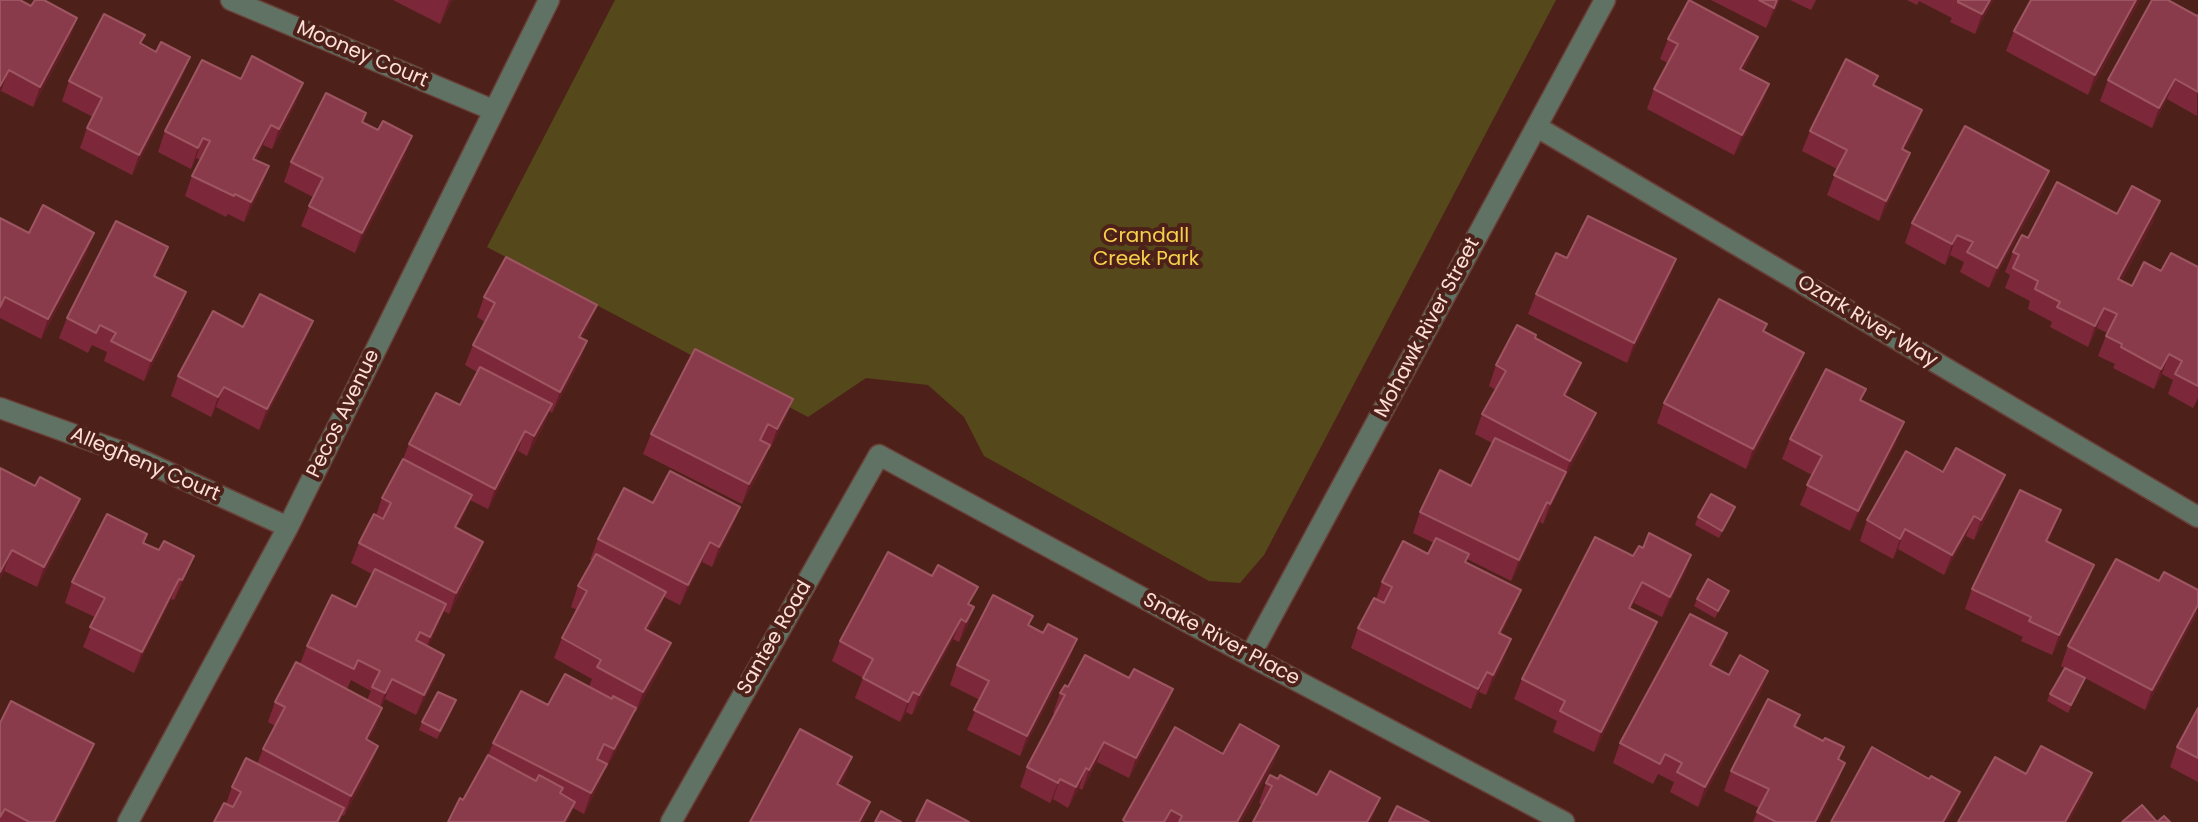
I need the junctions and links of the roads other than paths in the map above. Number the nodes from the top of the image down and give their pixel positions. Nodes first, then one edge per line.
1 (231, 0) edge
2 (549, 0) edge
3 (1605, 0) edge
4 (493, 110) junction
5 (1537, 127) junction
6 (0, 408) edge
7 (879, 455) joint
8 (2198, 517) edge
9 (288, 527) junction
10 (1250, 656) junction
11 (128, 822) edge
12 (671, 822) edge
13 (1564, 822) edge

1 - 4 street, Mooney Court
2 - 4 street, Pecos Avenue
3 - 5 street, Mohawk River Street
4 - 9 street, Pecos Avenue
5 - 8 street, Ozark River Way
5 - 10 street, Mohawk River Street
6 - 9 street, Allegheny Court
7 - 10 street, Snake River Place
7 - 12 street, Santee Road
9 - 11 street, Pecos Avenue
10 - 13 street, Snake River Place

